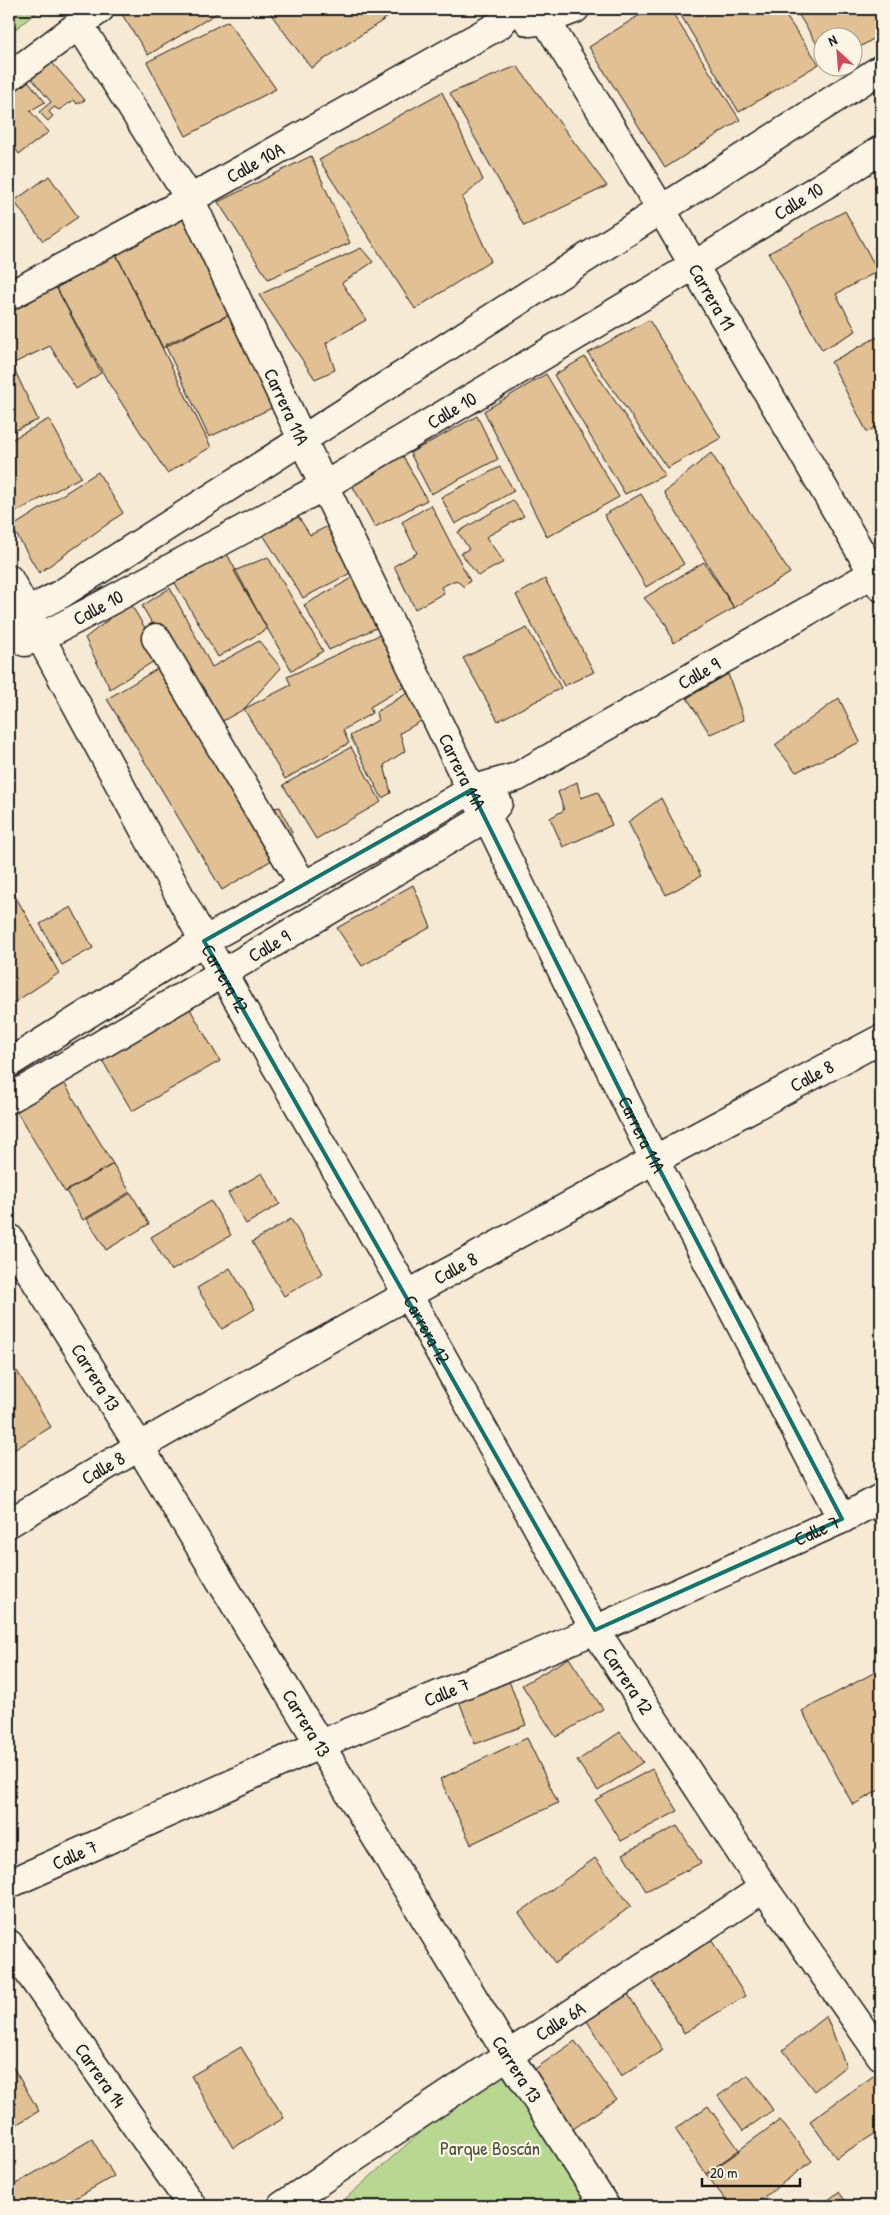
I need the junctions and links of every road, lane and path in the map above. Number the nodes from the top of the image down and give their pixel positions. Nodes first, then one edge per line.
1 (100, 9) edge
2 (575, 9) edge
3 (542, 15) edge
4 (506, 17) edge
5 (80, 26) junction
6 (881, 69) edge
7 (9, 77) edge
8 (881, 150) edge
9 (190, 199) junction
10 (660, 209) junction
11 (693, 266) junction
12 (9, 296) edge
13 (302, 438) junction
14 (324, 486) junction
15 (878, 576) edge
16 (9, 579) edge
17 (27, 612) junction
18 (9, 634) edge
19 (41, 638) junction
20 (156, 638) dead end
21 (9, 646) edge
22 (517, 777) junction
23 (472, 790) junction
24 (487, 817) junction
25 (303, 885) junction
26 (204, 941) junction
27 (223, 974) junction
28 (881, 1039) edge
29 (9, 1063) edge
30 (9, 1099) edge
31 (654, 1158) junction
32 (9, 1238) edge
33 (408, 1295) junction
34 (139, 1446) junction
35 (881, 1498) edge
36 (842, 1519) junction
37 (9, 1523) edge
38 (595, 1630) junction
39 (321, 1744) junction
40 (9, 1884) edge
41 (764, 1888) junction
42 (9, 1944) edge
43 (508, 2055) junction
44 (881, 2056) edge
45 (192, 2206) edge
46 (282, 2206) edge
47 (605, 2206) edge

1 - 5 street
2 - 3 street, Calle 10A
3 - 4 street, Calle 10A
3 - 10 street, Carrera 11
4 - 9 street, Calle 10A
5 - 7 street
5 - 9 street, Carrera 11A
6 - 10 street
8 - 11 street, Calle 10
9 - 12 street, Calle 10A
9 - 13 street, Carrera 11A
10 - 11 street, Carrera 11
10 - 13 street
11 - 14 street, Calle 10
11 - 15 street, Carrera 11
13 - 14 street, Carrera 11A
13 - 17 street
14 - 19 street, Calle 10
14 - 23 street, Carrera 11A
15 - 22 street, Calle 9
16 - 17 street, Carrera 12
17 - 18 street
17 - 19 street, Carrera 12
19 - 21 street, Calle 10
19 - 26 street, Carrera 12
20 - 25 street
22 - 23 street, Calle 9
22 - 24 street, Calle 9
23 - 24 street, Carrera 11A
23 - 25 street, Calle 9
24 - 27 street, Calle 9
24 - 31 street, Carrera 11A
25 - 26 street, Calle 9
26 - 27 street, Carrera 12
26 - 29 street, Calle 9
27 - 30 street, Calle 9
27 - 33 street, Carrera 12
28 - 31 street, Calle 8
31 - 33 street, Calle 8
31 - 36 street, Carrera 11A
32 - 34 street, Carrera 13
33 - 34 street, Calle 8
33 - 38 street, Carrera 12
34 - 37 street, Calle 8
34 - 39 street, Carrera 13
35 - 36 street, Calle 7
36 - 38 street, Calle 7
38 - 39 street, Calle 7
38 - 41 street, Carrera 12
39 - 40 street, Calle 7
39 - 43 street, Carrera 13
41 - 43 street, Calle 6A
41 - 44 street, Carrera 12
42 - 45 street, Carrera 14
43 - 46 street, Calle 6A
43 - 47 street, Carrera 13

